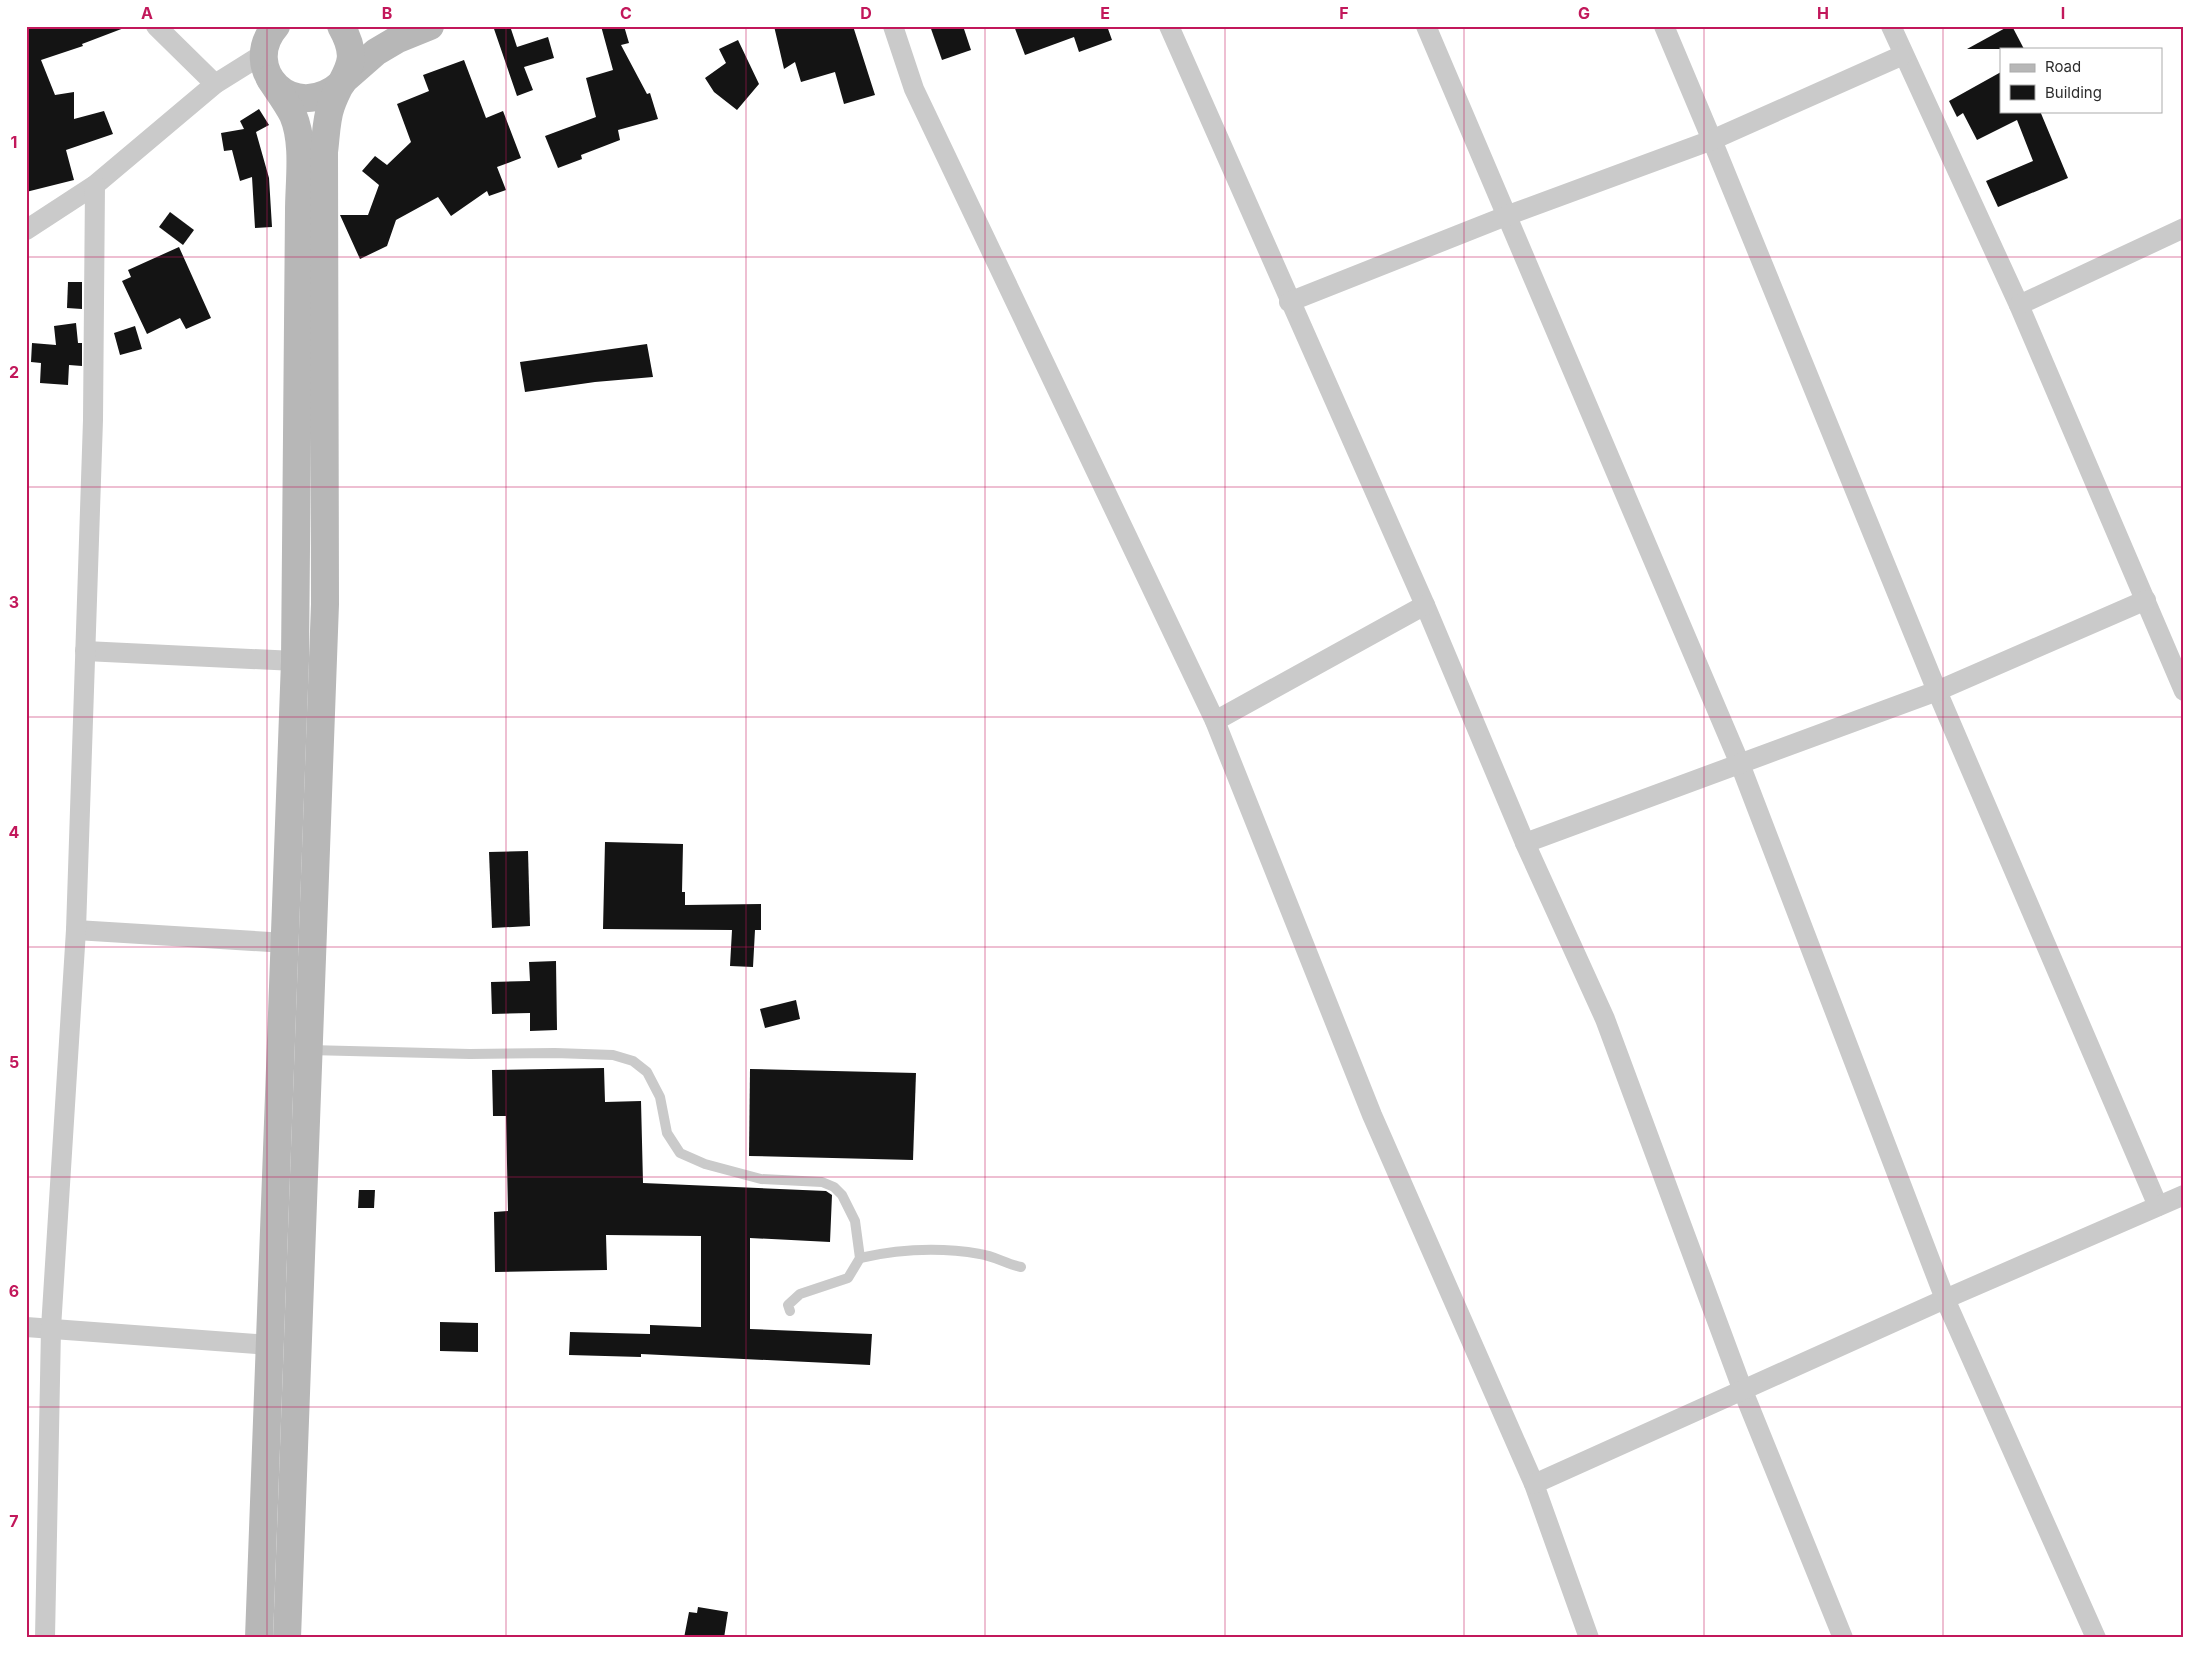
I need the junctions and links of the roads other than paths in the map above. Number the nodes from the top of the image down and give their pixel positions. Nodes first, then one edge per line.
1 (156, 26) edge
2 (276, 26) edge
3 (341, 26) edge
4 (430, 26) edge
5 (892, 26) edge
6 (1169, 26) edge
7 (1426, 26) edge
8 (1664, 26) edge
9 (1891, 26) edge
10 (1903, 55) junction
11 (267, 67) junction
12 (343, 81) junction
13 (215, 84) junction
14 (1712, 140) junction
15 (95, 184) junction
16 (1506, 216) junction
17 (2184, 228) edge
18 (26, 230) edge
19 (1289, 302) junction
20 (2019, 305) junction
21 (2146, 600) junction
22 (1425, 605) junction
23 (85, 652) junction
24 (295, 661) junction
25 (1937, 691) junction
26 (2184, 691) edge
27 (1215, 721) junction
28 (1740, 764) junction
29 (1525, 842) junction
30 (76, 930) junction
31 (286, 943) junction
32 (295, 1050) junction
33 (2184, 1195) edge
34 (2158, 1206) junction
35 (860, 1258) junction
36 (1021, 1267) dead end
37 (1945, 1299) junction
38 (790, 1311) dead end
39 (26, 1327) edge
40 (51, 1328) junction
41 (269, 1345) junction
42 (1743, 1391) junction
43 (1534, 1484) junction
44 (45, 1638) edge
45 (259, 1638) edge
46 (287, 1638) edge
47 (1589, 1638) edge
48 (1843, 1638) edge
49 (2096, 1638) edge

1 - 13 street
2 - 11 main road
3 - 12 main road
4 - 12 main road
5 - 27 street
6 - 19 street
7 - 16 street
8 - 14 street
9 - 10 street
10 - 14 street
10 - 20 street
11 - 12 main road
11 - 13 street
11 - 24 main road
12 - 32 main road
13 - 15 street
14 - 16 street
14 - 25 street
15 - 18 street
15 - 23 street
16 - 19 street
16 - 28 street
17 - 20 street
19 - 22 street
20 - 21 street
21 - 25 street
21 - 26 street
22 - 27 street
22 - 29 street
23 - 24 street
23 - 30 street
24 - 31 main road
25 - 28 street
25 - 34 street
27 - 43 street
28 - 29 street
28 - 37 street
29 - 42 street
30 - 31 street
30 - 40 street
31 - 32 main road
32 - 35 lane
32 - 41 main road
32 - 46 main road
33 - 34 street
34 - 37 street
35 - 36 lane
35 - 38 lane
37 - 42 street
37 - 49 street
39 - 40 street
40 - 41 street
40 - 44 street
41 - 45 main road
42 - 43 street
42 - 48 street
43 - 47 street

